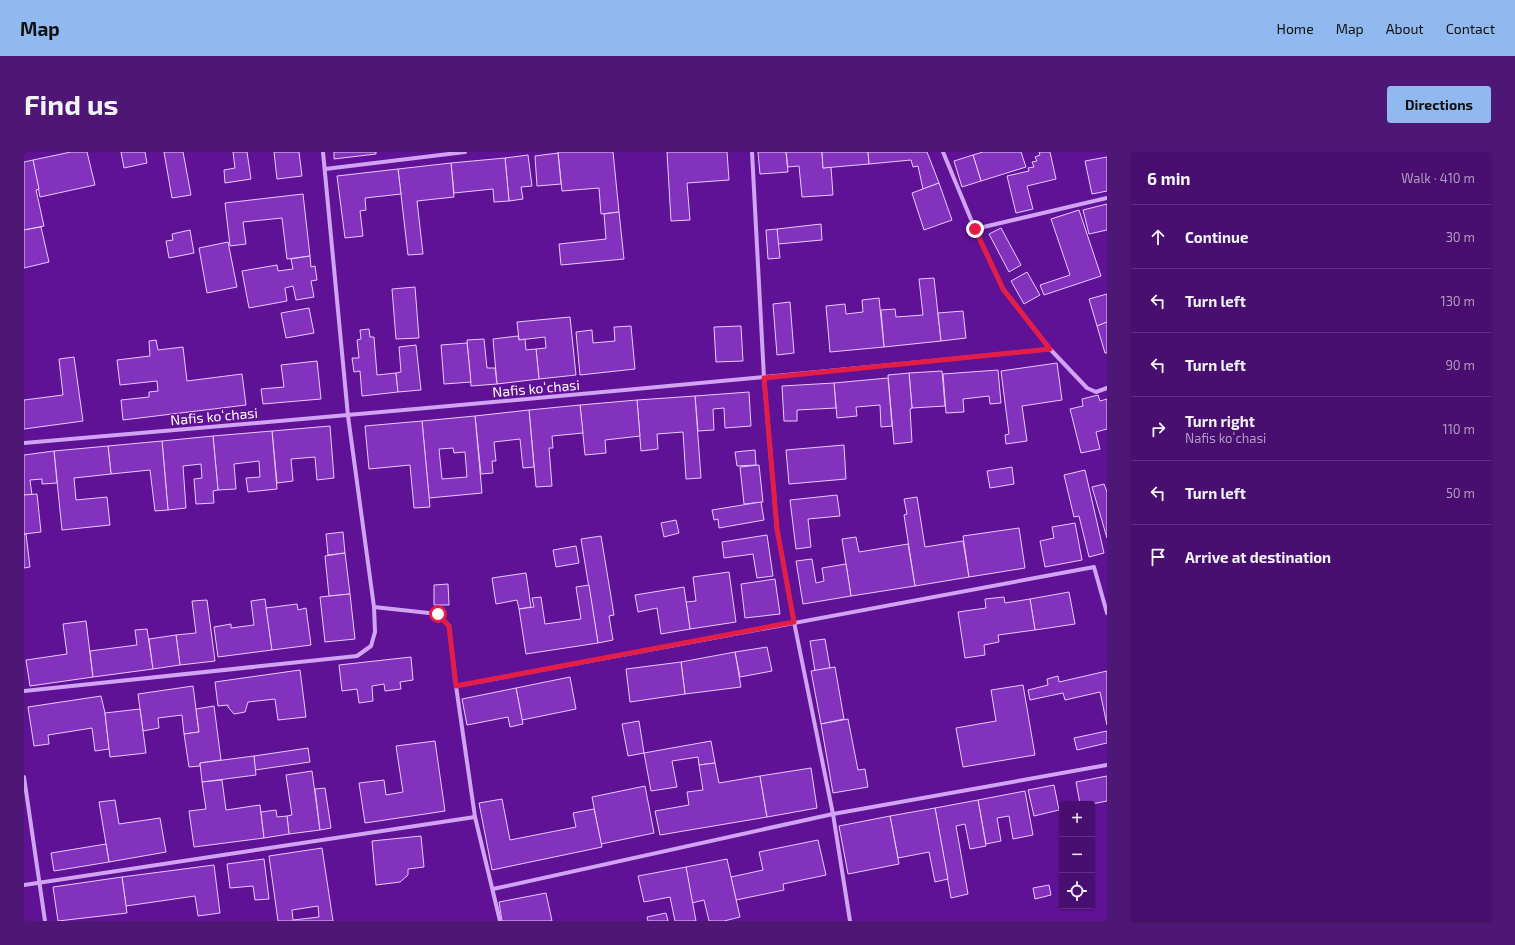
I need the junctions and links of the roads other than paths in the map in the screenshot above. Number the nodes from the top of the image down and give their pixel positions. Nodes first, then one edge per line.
1 (323, 152) edge
2 (465, 152) edge
3 (752, 152) edge
4 (943, 152) edge
5 (325, 169) junction
6 (1107, 198) edge
7 (975, 229) junction
8 (1050, 349) junction
9 (764, 378) junction
10 (1107, 388) edge
11 (348, 416) junction
12 (24, 443) edge
13 (374, 607) junction
14 (1107, 613) edge
15 (794, 622) junction
16 (456, 686) junction
17 (24, 691) edge
18 (1107, 765) edge
19 (24, 777) edge
20 (833, 814) junction
21 (475, 817) junction
22 (40, 883) junction
23 (24, 885) edge
24 (493, 889) junction
25 (44, 921) edge
26 (500, 921) edge
27 (850, 921) edge

1 - 5 street
2 - 5 street
3 - 9 street
4 - 7 street
5 - 11 street
6 - 7 street
7 - 8 street
8 - 9 street, Nafis koʻchasi
8 - 10 street
9 - 11 street, Nafis koʻchasi
9 - 15 street
11 - 12 street, Nafis koʻchasi
11 - 13 street
13 - 16 street
13 - 17 street
14 - 15 street
15 - 16 street
15 - 20 street
16 - 21 street
18 - 20 street
19 - 22 street
20 - 24 street
20 - 27 street
21 - 22 street
21 - 24 street
22 - 23 street
22 - 25 street
24 - 26 street

